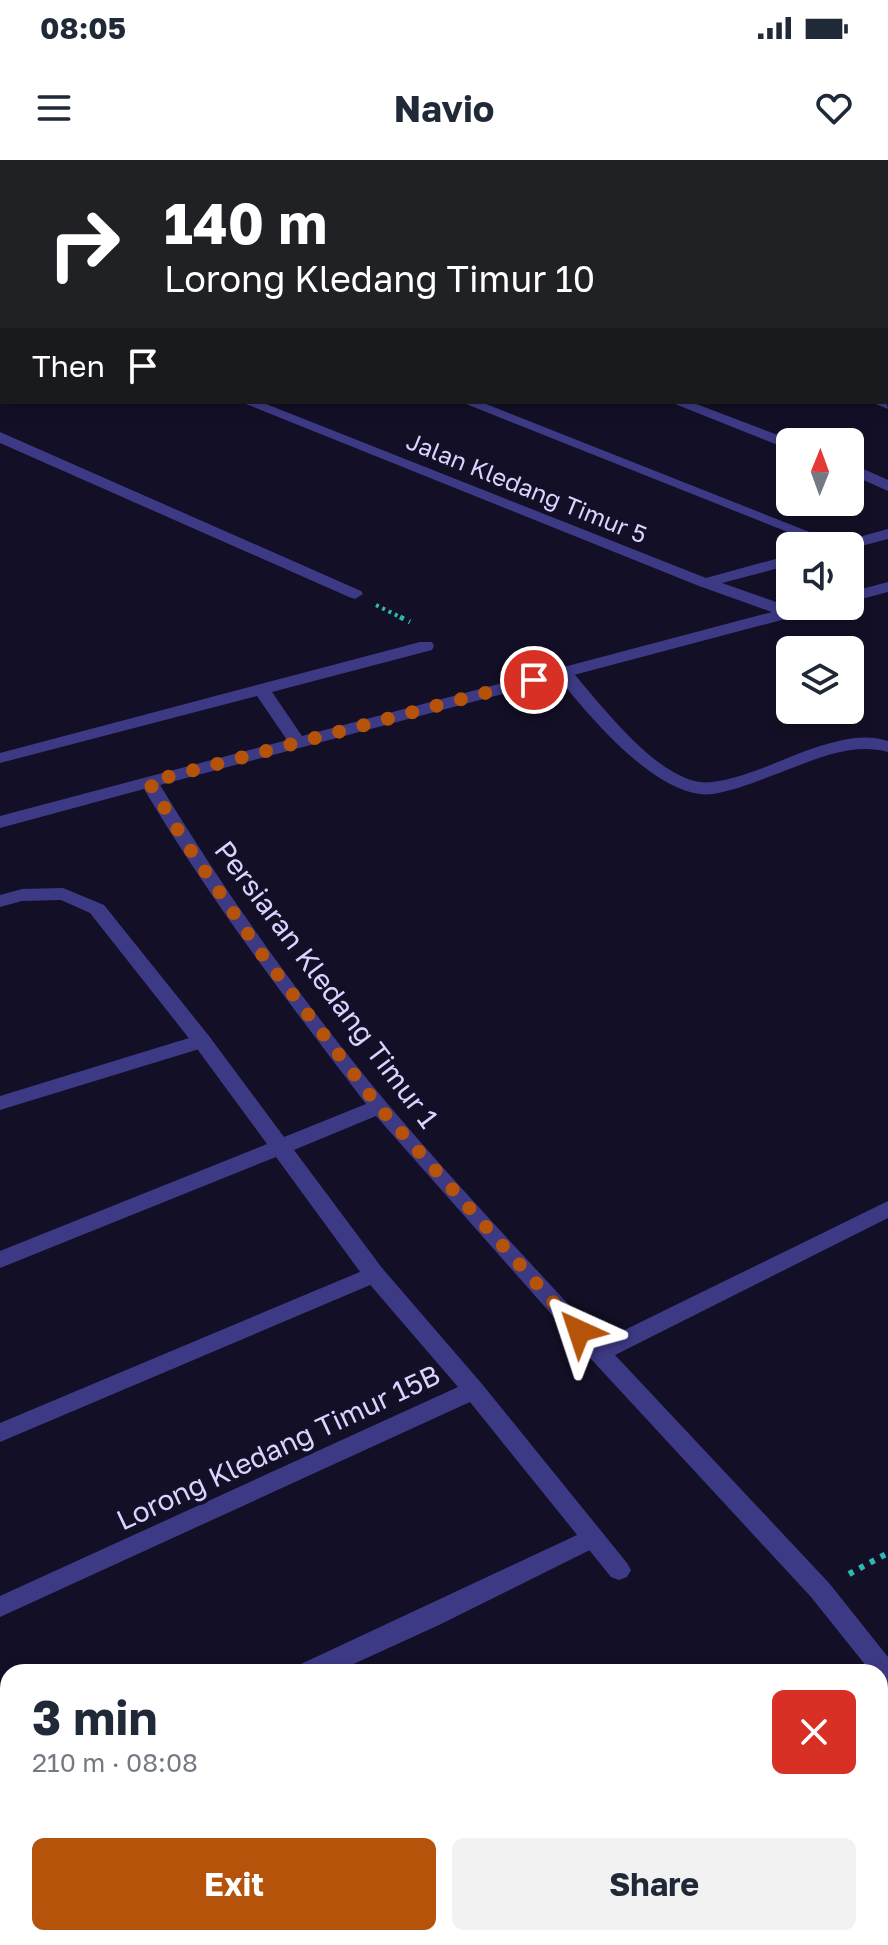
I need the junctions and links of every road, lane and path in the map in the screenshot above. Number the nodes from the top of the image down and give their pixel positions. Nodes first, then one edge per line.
1 (253, 404) edge
2 (473, 404) edge
3 (682, 404) edge
4 (0, 437) edge
5 (776, 440) edge
6 (864, 475) edge
7 (888, 486) edge
8 (804, 532) edge
9 (888, 534) edge
10 (864, 540) edge
11 (776, 564) edge
12 (705, 583) junction
13 (888, 587) edge
14 (864, 593) edge
15 (355, 594) joint
16 (776, 608) edge
17 (776, 615) edge
18 (426, 646) joint
19 (563, 672) junction
20 (261, 689) junction
21 (298, 743) junction
22 (888, 747) edge
23 (0, 758) edge
24 (149, 782) junction
25 (0, 822) edge
26 (0, 901) edge
27 (202, 1041) junction
28 (0, 1103) edge
29 (379, 1107) junction
30 (279, 1149) junction
31 (888, 1209) edge
32 (0, 1260) edge
33 (374, 1274) junction
34 (599, 1353) junction
35 (474, 1390) junction
36 (0, 1433) edge
37 (592, 1538) junction
38 (888, 1553) edge
39 (619, 1570) dead end
40 (820, 1590) junction
41 (0, 1607) edge
42 (328, 1664) edge
43 (876, 1664) edge

1 - 12 street, Jalan Kledang Timur 5
2 - 8 street
3 - 5 street
4 - 15 street
6 - 7 street
9 - 10 street
11 - 12 street
12 - 16 street, Jalan Kledang Timur 5
13 - 14 street
15 - 18 path
17 - 19 street
18 - 20 street
19 - 21 street
19 - 22 street
20 - 21 street
20 - 23 street
21 - 24 street
24 - 25 street
24 - 29 street, Persiaran Kledang Timur 1
26 - 27 street, Lorong Kledang Timur 15B
27 - 28 street
27 - 30 street, Lorong Kledang Timur 15B
29 - 30 street
29 - 34 street, Persiaran Kledang Timur 1
30 - 32 street
30 - 33 street, Lorong Kledang Timur 15B
31 - 34 street
33 - 35 street, Lorong Kledang Timur 15B
33 - 36 street
34 - 40 street, Persiaran Kledang Timur 1
35 - 37 street
35 - 41 street, Lorong Kledang Timur 15B
37 - 39 street
37 - 42 street
38 - 40 path
40 - 43 street, Persiaran Kledang Timur 1

